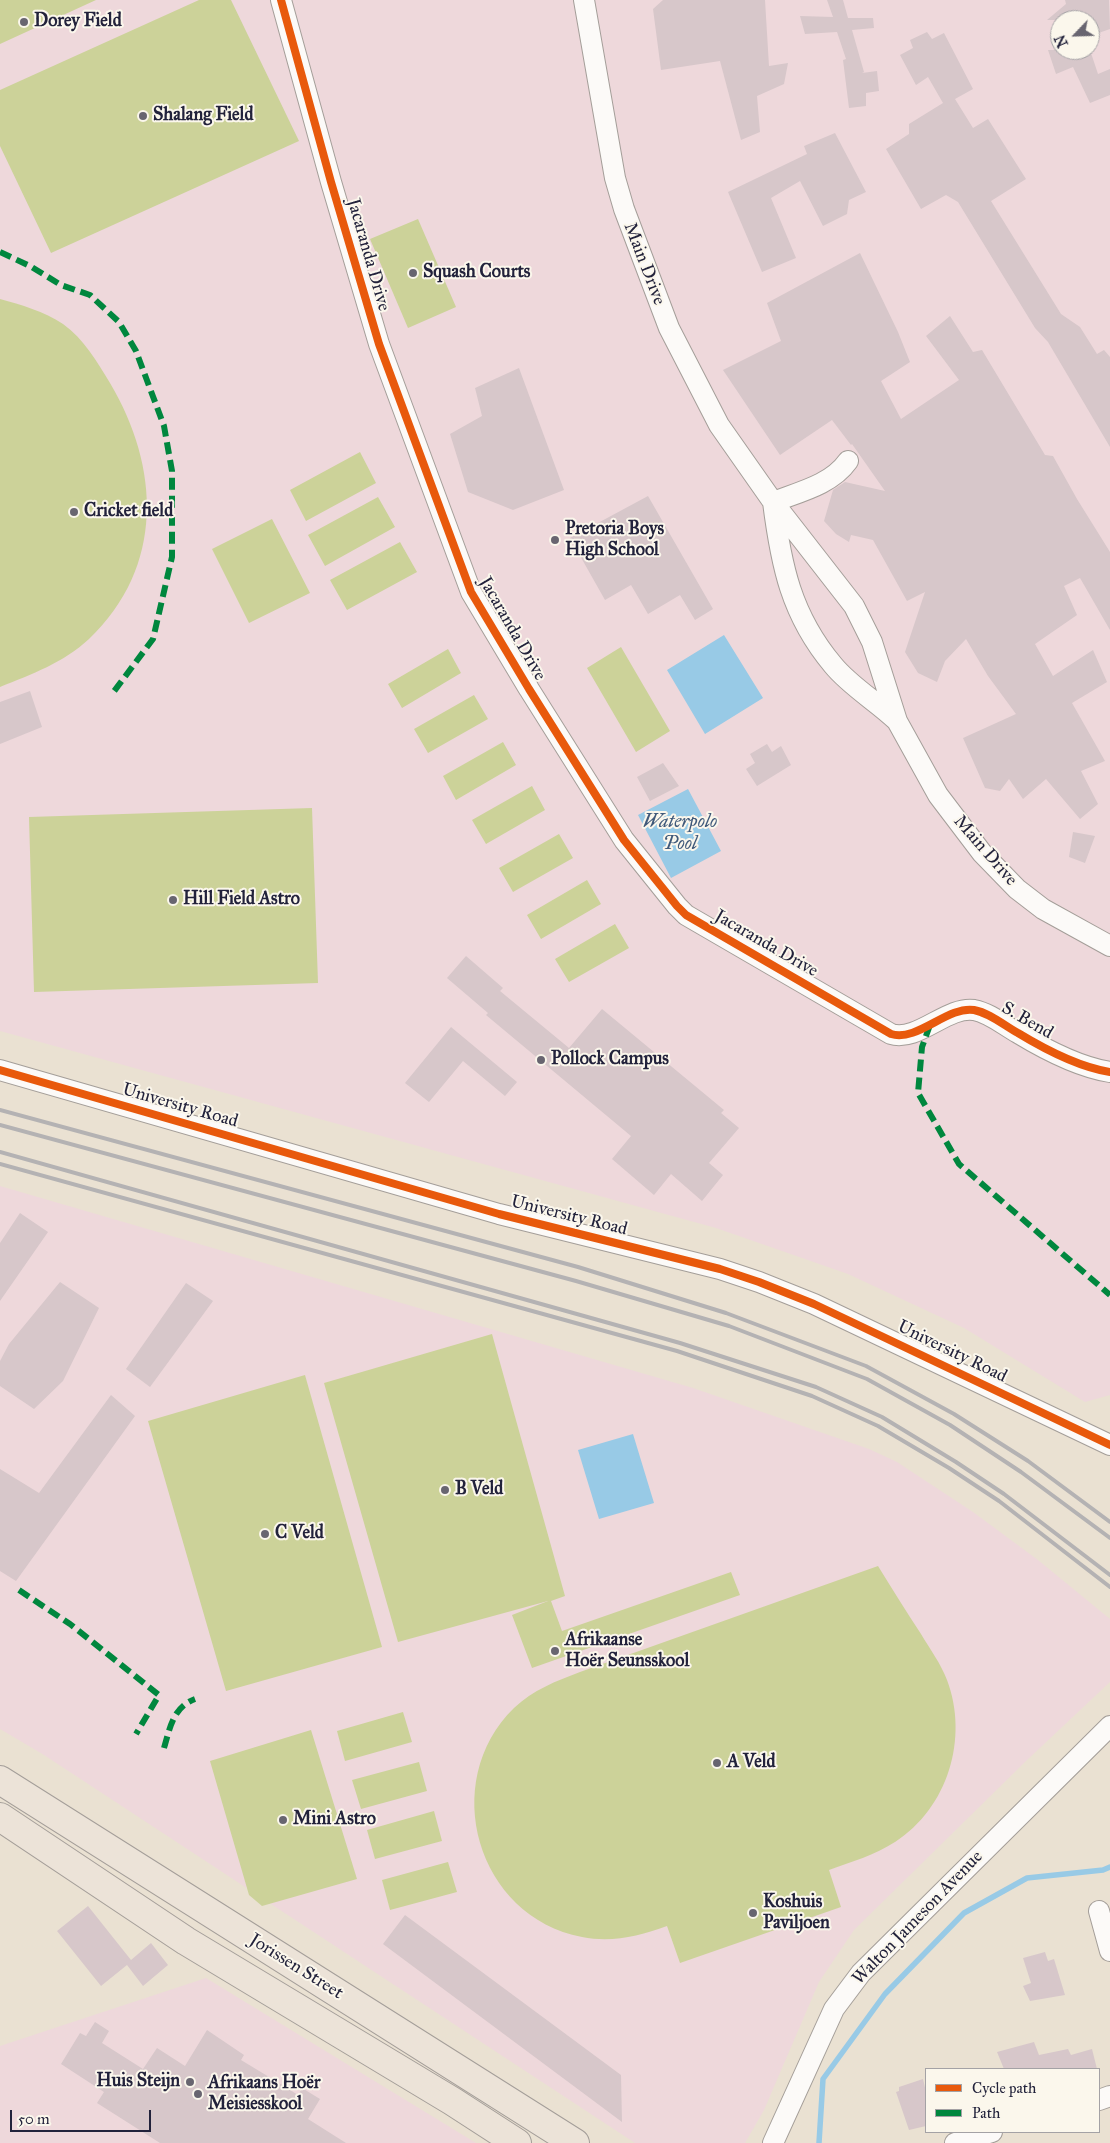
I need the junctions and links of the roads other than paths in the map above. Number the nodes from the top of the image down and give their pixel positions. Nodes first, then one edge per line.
1 (281, 0) edge
2 (584, 0) edge
3 (848, 460) dead end
4 (772, 502) junction
5 (898, 721) junction
6 (1110, 946) edge
7 (930, 1025) joint
8 (0, 1070) edge
9 (1110, 1072) edge
10 (1110, 1445) edge
11 (1110, 1726) edge
12 (9, 1785) edge
13 (5, 1820) edge
14 (205, 1911) junction
15 (1099, 1912) dead end
16 (186, 1941) junction
17 (1110, 1951) edge
18 (989, 2133) edge
19 (566, 2140) edge
20 (518, 2143) edge
21 (773, 2143) edge
22 (955, 2143) edge

1 - 7 street, Jacaranda Drive
2 - 4 street, Main Drive
3 - 4 street
4 - 5 street, Main Drive
4 - 5 street, Main Drive
5 - 6 street, Main Drive
7 - 9 street, S. Bend
8 - 10 street, University Road
11 - 21 street, Walton Jameson Avenue
12 - 14 main road, Jorissen Street
13 - 16 main road, Jorissen Street
14 - 16 main road
14 - 19 main road, Jorissen Street
15 - 17 street
16 - 20 main road, Jorissen Street
18 - 22 street

